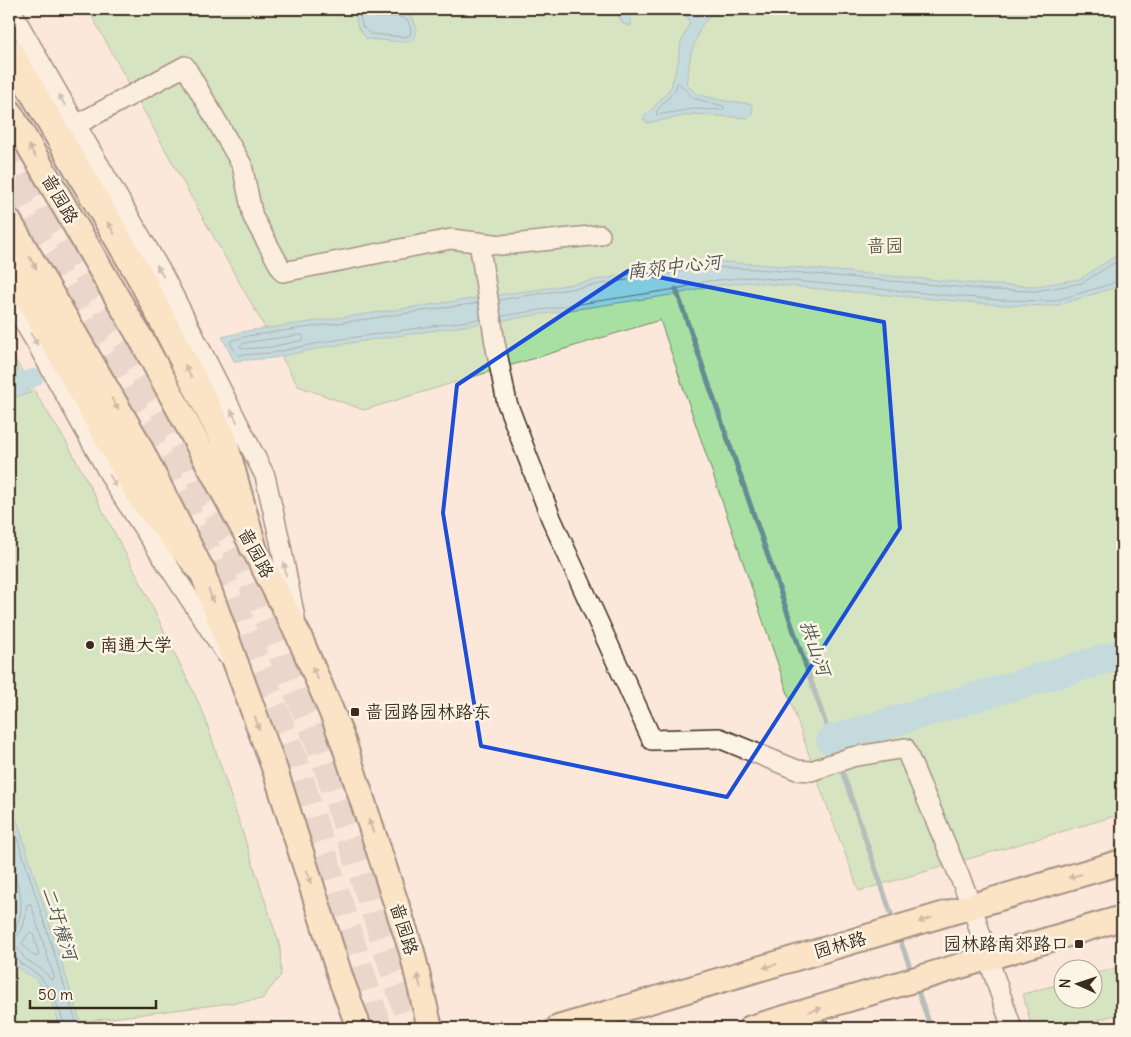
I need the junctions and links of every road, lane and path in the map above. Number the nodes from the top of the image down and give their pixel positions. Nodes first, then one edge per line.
1 (10, 9) edge
2 (9, 51) edge
3 (9, 110) edge
4 (76, 125) junction
5 (9, 221) edge
6 (600, 235) dead end
7 (479, 242) junction
8 (9, 264) edge
9 (9, 297) edge
10 (253, 547) junction
11 (202, 571) junction
12 (298, 634) junction
13 (241, 677) junction
14 (1122, 862) edge
15 (972, 906) junction
16 (1122, 918) edge
17 (988, 958) junction
18 (359, 1028) edge
19 (430, 1028) edge
20 (558, 1028) edge
21 (751, 1028) edge
22 (1012, 1028) edge

4 -> 1 street
10 -> 2 highway
10 -> 3 main road, 啬园路
4 - 7 street
12 -> 4 street
5 -> 11 main road
6 - 7 street
7 - 15 street
8 - 11 highway
9 -> 13 street
10 - 12 main road, 啬园路
11 -> 13 main road
19 -> 12 main road, 啬园路
13 -> 18 main road
14 -> 15 main road, 园林路
15 - 17 street
15 -> 20 main road, 园林路
16 - 17 main road
21 -> 17 main road
17 - 22 street

